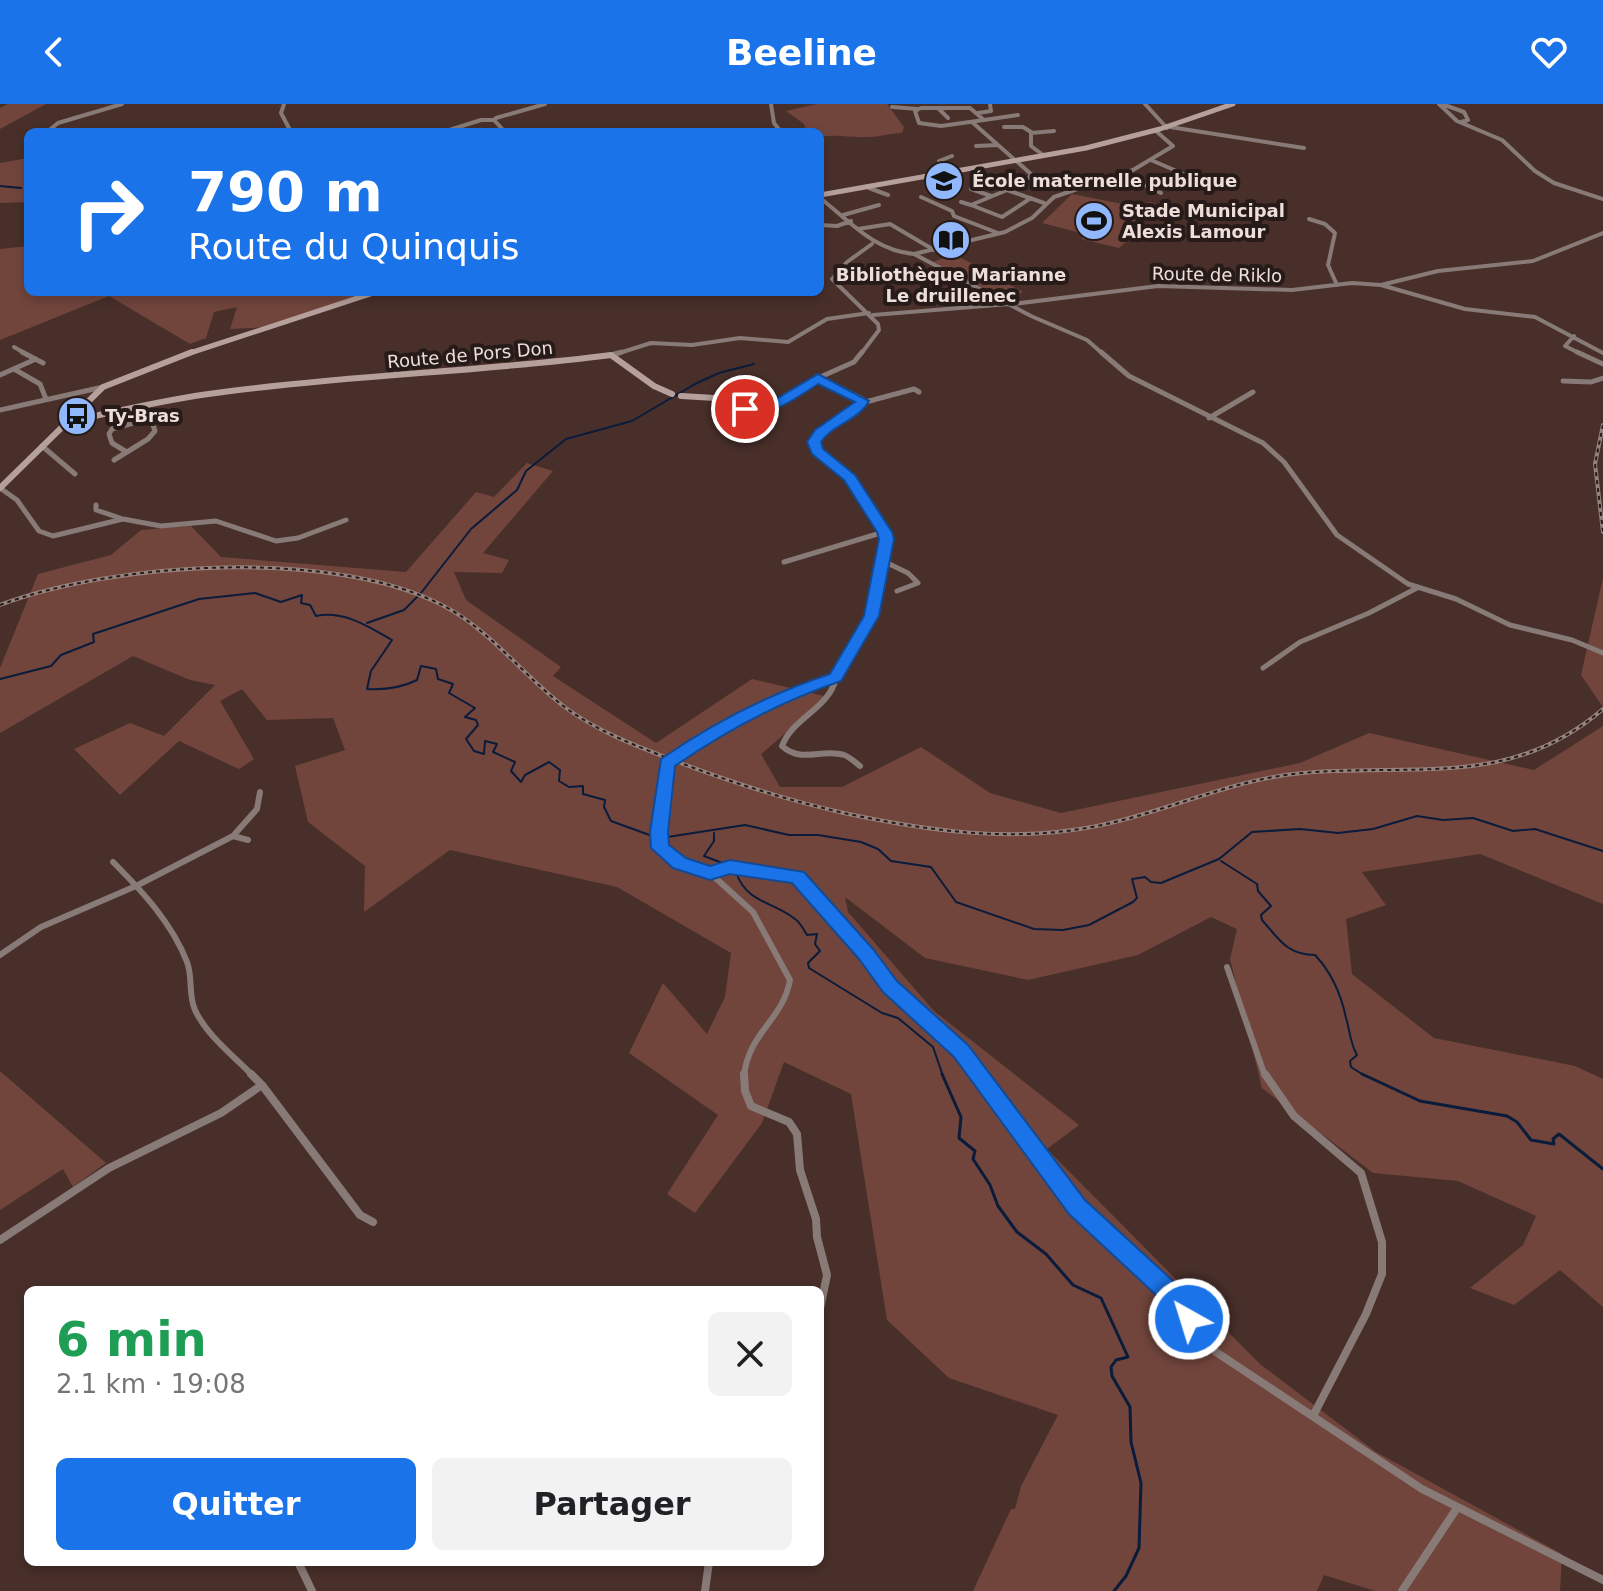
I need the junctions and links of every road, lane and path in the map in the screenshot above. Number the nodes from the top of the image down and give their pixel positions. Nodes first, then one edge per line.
1 (122, 104) edge
2 (284, 104) edge
3 (545, 104) edge
4 (771, 104) edge
5 (990, 104) edge
6 (1145, 104) edge
7 (1233, 104) edge
8 (1440, 104) edge
9 (892, 107) dead end
10 (938, 108) junction
11 (918, 109) junction
12 (978, 113) junction
13 (1018, 115) dead end
14 (948, 118) dead end
15 (494, 120) junction
16 (984, 120) junction
17 (972, 122) junction
18 (1460, 123) junction
19 (1004, 127) dead end
20 (52, 128) edge
21 (289, 128) edge
22 (456, 128) edge
23 (501, 128) edge
24 (778, 128) edge
25 (1169, 128) junction
26 (1054, 131) dead end
27 (1156, 131) junction
28 (1031, 133) junction
29 (998, 145) junction
30 (976, 146) dead end
31 (1304, 148) dead end
32 (1043, 155) junction
33 (952, 156) dead end
34 (1016, 160) junction
35 (1151, 160) junction
36 (953, 173) junction
37 (1121, 174) junction
38 (1186, 175) junction
39 (1029, 178) dead end
40 (1195, 179) dead end
41 (869, 188) junction
42 (1152, 188) junction
43 (971, 189) dead end
44 (1161, 193) dead end
45 (888, 195) dead end
46 (824, 196) edge
47 (991, 196) junction
48 (921, 197) dead end
49 (1031, 198) junction
50 (824, 199) edge
51 (1603, 199) edge
52 (961, 202) dead end
53 (1044, 203) junction
54 (879, 205) dead end
55 (971, 205) junction
56 (843, 215) junction
57 (1309, 219) dead end
58 (851, 221) junction
59 (824, 225) edge
60 (858, 229) junction
61 (998, 233) junction
62 (1603, 233) edge
63 (872, 244) junction
64 (931, 250) junction
65 (914, 254) junction
66 (937, 257) dead end
67 (1337, 285) junction
68 (1381, 285) junction
69 (363, 296) edge
70 (1008, 303) junction
71 (871, 314) junction
72 (1574, 336) junction
73 (14, 347) dead end
74 (1603, 353) edge
75 (611, 355) junction
76 (36, 359) junction
77 (43, 363) dead end
78 (1603, 364) edge
79 (14, 369) junction
80 (0, 375) edge
81 (818, 378) junction
82 (1603, 378) edge
83 (1563, 381) dead end
84 (103, 387) junction
85 (919, 392) dead end
86 (1253, 392) dead end
87 (672, 394) joint
88 (681, 396) joint
89 (46, 399) junction
90 (862, 403) junction
91 (146, 405) junction
92 (0, 410) edge
93 (151, 418) junction
94 (1209, 418) junction
95 (66, 422) junction
96 (42, 446) junction
97 (125, 451) junction
98 (114, 460) dead end
99 (75, 474) dead end
100 (1, 486) edge
101 (96, 505) dead end
102 (123, 519) junction
103 (346, 520) dead end
104 (884, 532) junction
105 (883, 561) junction
106 (784, 562) dead end
107 (1417, 588) junction
108 (897, 591) dead end
109 (1603, 653) edge
110 (1263, 668) dead end
111 (836, 678) junction
112 (667, 763) joint
113 (860, 766) dead end
114 (260, 792) dead end
115 (233, 836) junction
116 (248, 840) dead end
117 (113, 862) dead end
118 (710, 873) junction
119 (136, 886) junction
120 (0, 955) edge
121 (1227, 967) dead end
122 (262, 1085) junction
123 (373, 1222) dead end
124 (0, 1240) edge
125 (824, 1297) edge
126 (1313, 1416) junction
127 (1457, 1508) junction
128 (300, 1566) edge
129 (708, 1566) edge
130 (1603, 1580) edge
131 (312, 1591) edge
132 (705, 1591) edge
133 (1402, 1591) edge

1 - 20 street
2 - 21 street
3 - 15 street
4 - 24 street
5 - 12 street
6 - 25 street
7 - 25 street
8 - 18 street
8 - 18 street
9 - 11 street
10 - 11 street
10 - 12 street
10 - 14 street
11 - 17 street
12 - 16 street
13 - 16 street
15 - 22 street
15 - 23 street
16 - 17 street
17 - 29 street
18 - 51 street
19 - 28 street
25 - 27 street
25 - 31 street
26 - 28 street
27 - 32 street
27 - 35 street
28 - 32 street
29 - 30 street
29 - 34 street
32 - 34 street
33 - 36 street
34 - 36 street
34 - 39 street
35 - 37 street
35 - 38 street
36 - 41 street
37 - 42 street
37 - 53 street
38 - 40 street
38 - 42 street
41 - 45 street
41 - 46 street
42 - 44 street
43 - 47 street
47 - 49 street
47 - 55 street
48 - 61 street
49 - 53 street
49 - 55 street
50 - 56 street
52 - 55 street
53 - 61 street
54 - 56 street
56 - 58 street
57 - 67 street
58 - 59 street
58 - 60 street
60 - 63 street
60 - 64 street
61 - 64 street
62 - 68 street
63 - 65 street
63 - 71 street
64 - 65 street
64 - 66 street
65 - 70 street
67 - 68 street, Route de Riklo
67 - 70 street, Route de Riklo
68 - 72 street
69 - 84 street
70 - 71 street, Route de Pors Don
70 - 94 street
71 - 75 street, Route de Pors Don
71 - 81 street
72 - 74 street
72 - 78 street
73 - 76 street
75 - 87 street
75 - 91 street, Route de Pors Don
76 - 77 street
76 - 79 street
79 - 80 street
79 - 89 street
81 - 88 street
81 - 90 street
82 - 83 street
84 - 89 street
84 - 95 street
85 - 90 street
86 - 94 street
87 - 88 street
89 - 92 street
90 - 104 street
91 - 93 street
91 - 95 street, Route de Pors Don
93 - 97 street
93 - 97 street
94 - 107 street
95 - 96 street
96 - 99 street
96 - 100 street
97 - 98 street
100 - 102 street
101 - 102 street
102 - 103 street
104 - 105 street
104 - 106 street
105 - 108 street
105 - 111 street
107 - 109 street
107 - 110 street
111 - 112 street
111 - 113 street
112 - 118 street
114 - 115 street
115 - 116 street
115 - 119 street
117 - 119 street
118 - 125 street
118 - 126 street
119 - 120 street
119 - 122 street
121 - 126 street
122 - 123 street
122 - 124 street
126 - 127 street
127 - 130 street
127 - 133 street
128 - 131 street
129 - 132 street

